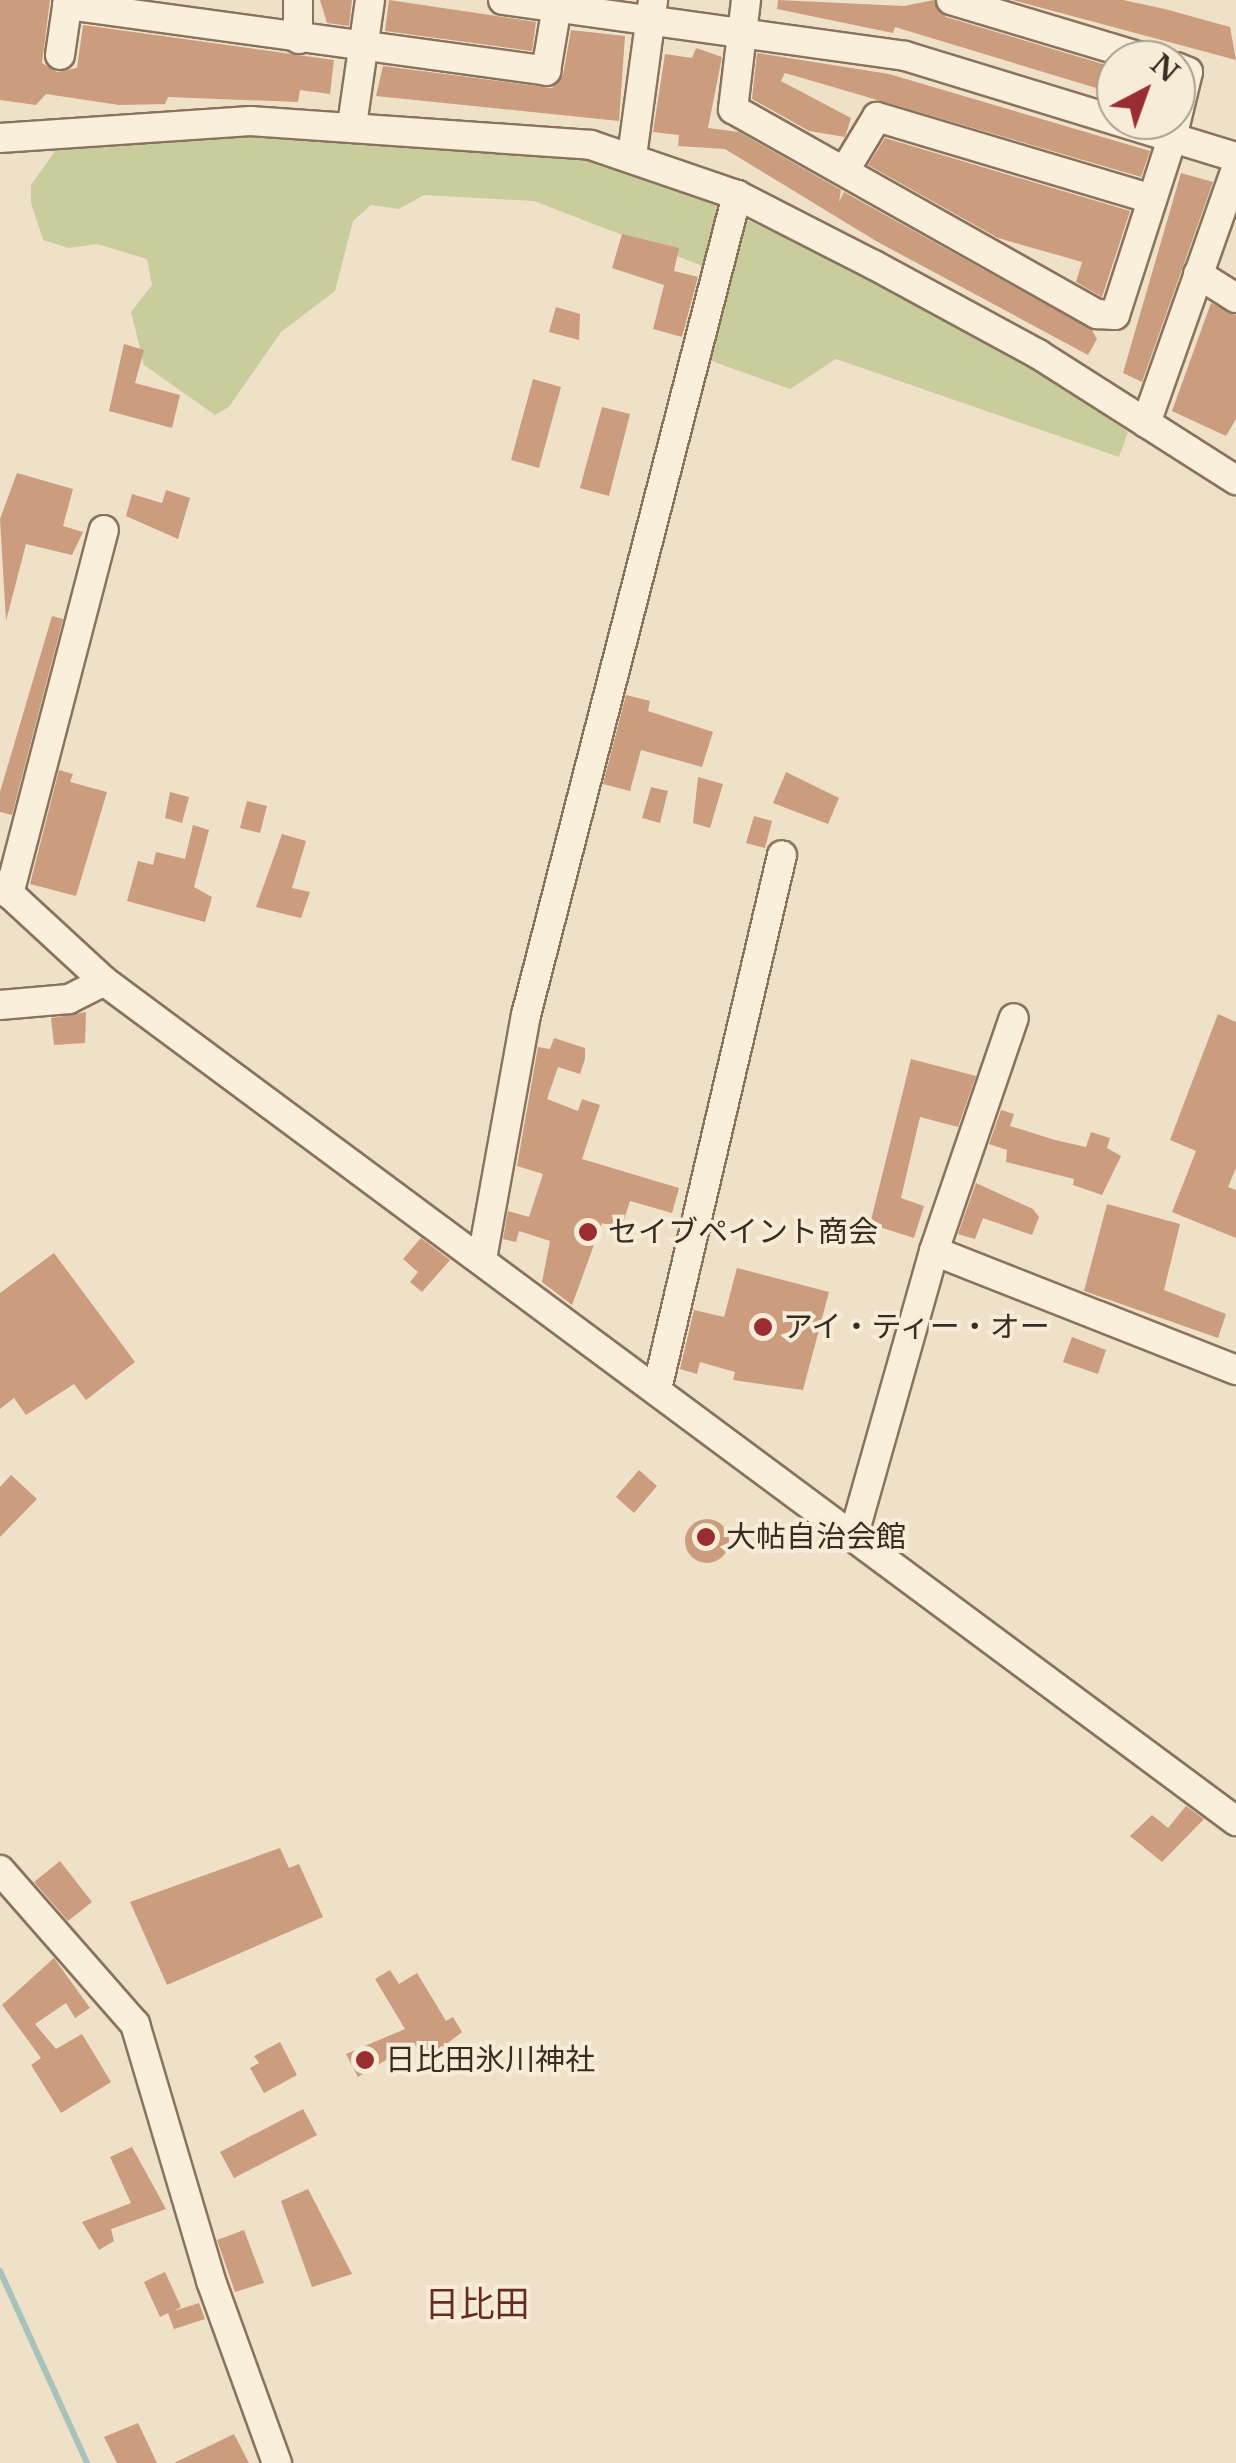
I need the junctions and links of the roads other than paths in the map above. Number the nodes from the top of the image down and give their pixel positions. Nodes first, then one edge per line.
1 (298, 0) edge
2 (370, 0) edge
3 (503, 0) edge
4 (746, 0) edge
5 (951, 0) edge
6 (68, 2) edge
7 (558, 4) edge
8 (651, 10) edge
9 (742, 33) junction
10 (299, 39) junction
11 (1096, 43) edge
12 (363, 47) junction
13 (60, 56) dead end
14 (1096, 115) edge
15 (352, 125) junction
16 (0, 138) edge
17 (1171, 140) edge
18 (1179, 140) edge
19 (632, 156) junction
20 (1236, 157) edge
21 (1236, 169) edge
22 (844, 170) junction
23 (737, 195) junction
24 (1152, 199) junction
25 (1198, 274) junction
26 (1236, 298) edge
27 (1146, 424) junction
28 (1236, 480) edge
29 (104, 530) dead end
30 (782, 855) dead end
31 (5, 890) edge
32 (104, 982) junction
33 (0, 1005) edge
34 (1014, 1018) dead end
35 (934, 1251) junction
36 (482, 1259) junction
37 (1236, 1370) edge
38 (658, 1385) junction
39 (854, 1534) junction
40 (1236, 1821) edge
41 (0, 1870) edge
42 (277, 2463) edge

1 - 10 street
2 - 12 street
3 - 7 street
4 - 9 street
5 - 11 street
6 - 10 street
6 - 13 street
7 - 8 street
7 - 12 street
8 - 9 street
8 - 19 street
9 - 14 street
9 - 22 street
10 - 12 street
12 - 15 street
15 - 16 street
15 - 19 street
17 - 24 street
18 - 20 street
19 - 23 street
21 - 25 street
22 - 24 street
22 - 24 street
23 - 27 street
23 - 36 street
25 - 26 street
25 - 27 street
27 - 28 street
29 - 31 street
30 - 38 street
31 - 32 street
32 - 33 street
32 - 36 street
34 - 35 street
35 - 37 street
35 - 39 street
36 - 38 street
38 - 39 street
39 - 40 street
41 - 42 street

